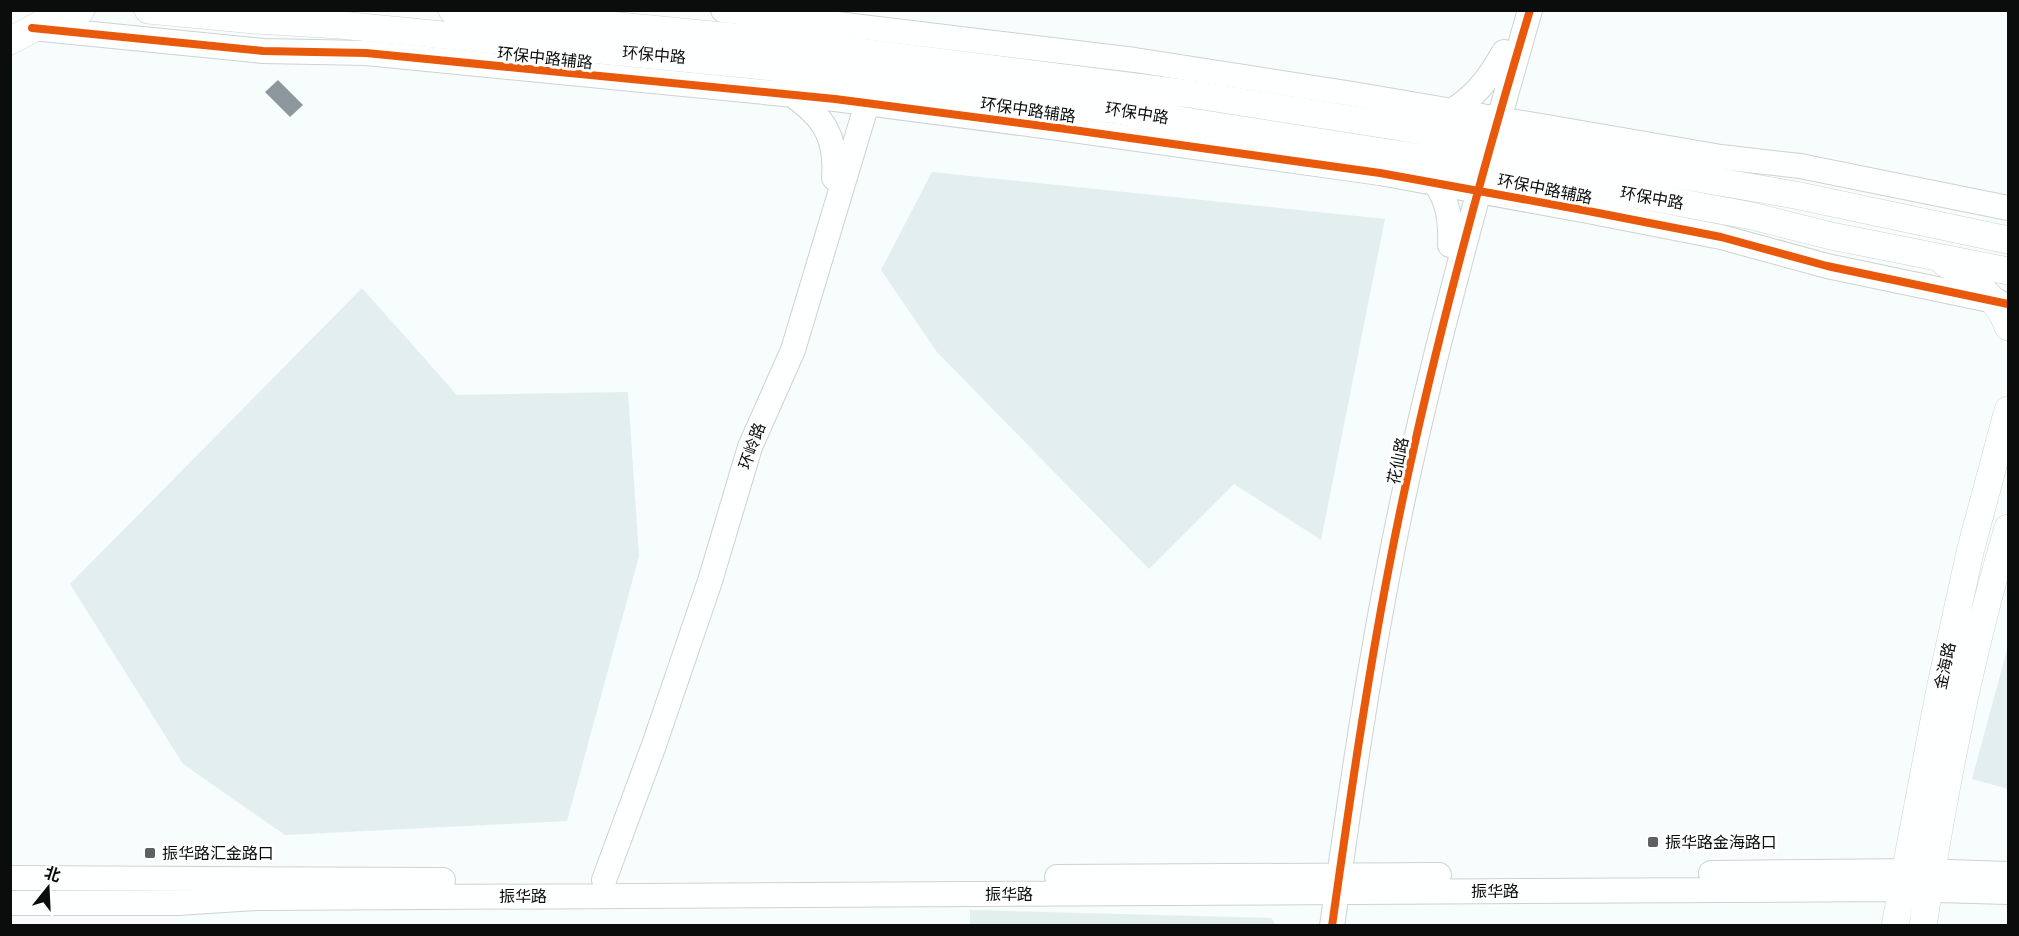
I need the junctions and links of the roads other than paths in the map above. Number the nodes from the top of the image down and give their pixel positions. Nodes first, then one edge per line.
1 (81, 10) edge
2 (148, 10) edge
3 (452, 10) edge
4 (723, 10) edge
5 (1516, 10) edge
6 (1530, 10) edge
7 (844, 24) junction
8 (21, 35) edge
9 (765, 40) junction
10 (882, 50) edge
11 (1510, 54) junction
12 (724, 62) junction
13 (936, 73) junction
14 (792, 94) junction
15 (1452, 111) junction
16 (1536, 125) junction
17 (1409, 128) junction
18 (1382, 151) junction
19 (1482, 154) junction
20 (1589, 160) junction
21 (834, 178) junction
22 (1567, 182) junction
23 (1435, 183) junction
24 (1508, 196) junction
25 (2008, 208) edge
26 (2008, 221) edge
27 (1934, 223) junction
28 (2008, 240) edge
29 (1457, 248) junction
30 (1922, 254) junction
31 (2008, 272) edge
32 (2001, 303) edge
33 (2008, 327) edge
34 (2008, 410) edge
35 (2008, 528) edge
36 (2008, 874) edge
37 (10, 878) edge
38 (601, 880) junction
39 (1903, 880) junction
40 (1930, 880) junction
41 (1331, 884) junction
42 (2008, 892) edge
43 (10, 903) edge
44 (1319, 926) edge
45 (1332, 926) edge
46 (1895, 926) edge
47 (1923, 926) edge

1 - 8 main road
2 - 12 main road, 环保中路
3 - 9 main road, 环保中路
4 - 7 street, 环保中路辅路
5 - 11 street, 花仙路
6 - 11 street, 花仙路
7 - 9 street
7 - 10 street, 环保中路辅路
8 - 14 street, 环保中路辅路
9 - 10 main road, 环保中路
10 - 12 main road, 环保中路
10 - 13 main road, 环保中路
10 - 13 street
10 - 14 street, 环保中路辅路
10 - 15 street, 环保中路辅路
10 - 21 street, 环岭路
10 - 23 street, 环保中路辅路
10 - 38 street, 环岭路
11 - 15 street
11 - 16 street
11 - 19 street, 花仙路
12 - 14 street
13 - 17 main road, 环保中路
13 - 18 main road, 环保中路
14 - 21 street
15 - 17 street
15 - 19 street, 环保中路辅路
16 - 19 street, 环保中路辅路
16 - 20 street
16 - 25 street, 环保中路辅路
17 - 19 main road, 环保中路
18 - 19 main road, 环保中路
18 - 23 street
19 - 20 main road, 环保中路
19 - 22 main road, 环保中路
19 - 23 street, 环保中路辅路
19 - 24 street, 环保中路辅路
19 - 29 street, 花仙路
20 - 27 main road, 环保中路
21 - 38 street, 环岭路
22 - 24 street
22 - 30 main road, 环保中路
23 - 29 street
24 - 29 street
24 - 32 street, 环保中路辅路
26 - 27 main road
27 - 28 main road, 环保中路
29 - 41 street, 花仙路
30 - 31 main road, 环保中路
30 - 32 main road
32 - 33 main road
34 - 39 main road, 金海路
35 - 40 main road, 金海路
36 - 40 street, 振华路
37 - 38 street, 振华路
38 - 41 street, 振华路
39 - 40 street, 振华路
39 - 41 street, 振华路
39 - 46 main road, 金海路
40 - 42 street, 振华路
40 - 47 main road, 金海路
41 - 43 street, 振华路
41 - 44 street, 花仙路
41 - 45 street, 花仙路

